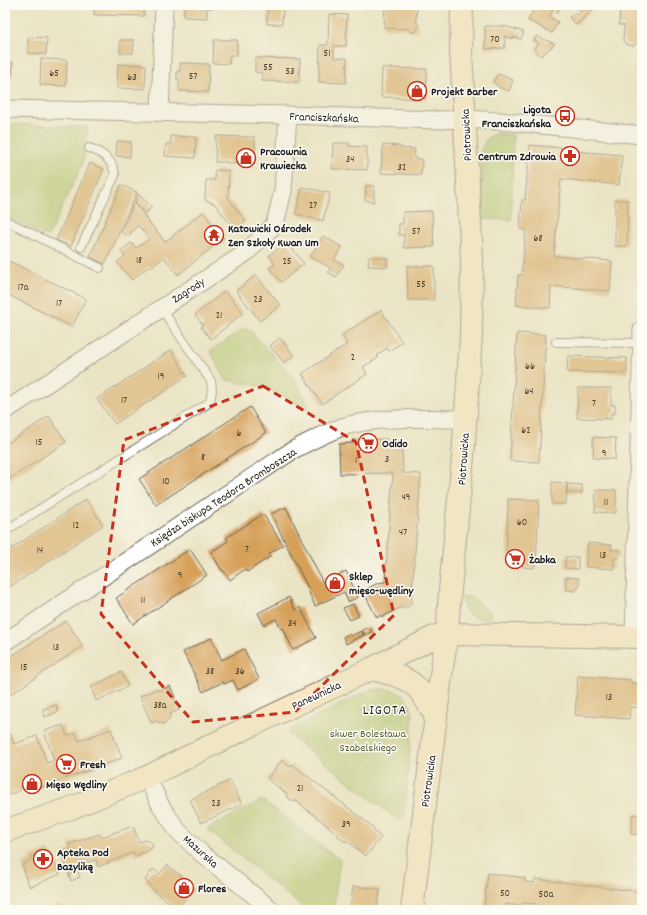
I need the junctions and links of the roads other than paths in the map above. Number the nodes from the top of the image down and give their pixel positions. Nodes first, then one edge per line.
1 (164, 5) edge
2 (462, 5) edge
3 (5, 109) edge
4 (160, 112) junction
5 (288, 115) junction
6 (465, 119) junction
7 (642, 134) edge
8 (89, 148) dead end
9 (5, 220) edge
10 (81, 247) dead end
11 (100, 268) dead end
12 (161, 308) junction
13 (642, 330) edge
14 (556, 342) dead end
15 (642, 343) edge
16 (5, 410) edge
17 (466, 419) junction
18 (5, 531) edge
19 (448, 634) junction
20 (638, 637) edge
21 (5, 642) edge
22 (371, 669) junction
23 (436, 716) junction
24 (147, 777) junction
25 (5, 831) edge
26 (272, 910) edge
27 (412, 910) edge

1 - 4 street
2 - 6 street, Piotrowicka
3 - 4 street, Franciszkańska
4 - 5 street, Franciszkańska
5 - 6 street, Franciszkańska
5 - 12 street, Zagrody
6 - 7 street, Franciszkańska
6 - 17 street, Piotrowicka
8 - 10 lane
9 - 11 lane
12 - 16 street, Zagrody
12 - 18 lane
13 - 15 street
14 - 15 lane
15 - 20 street
17 - 19 street, Piotrowicka
17 - 21 street, Księdza biskupa Teodora Bromboszcza
19 - 20 street, Panewnicka
19 - 22 street, Panewnicka
19 - 23 street, Piotrowicka
22 - 23 street
22 - 24 street, Panewnicka
23 - 27 street, Piotrowicka
24 - 25 street, Panewnicka
24 - 26 street, Mazurska

